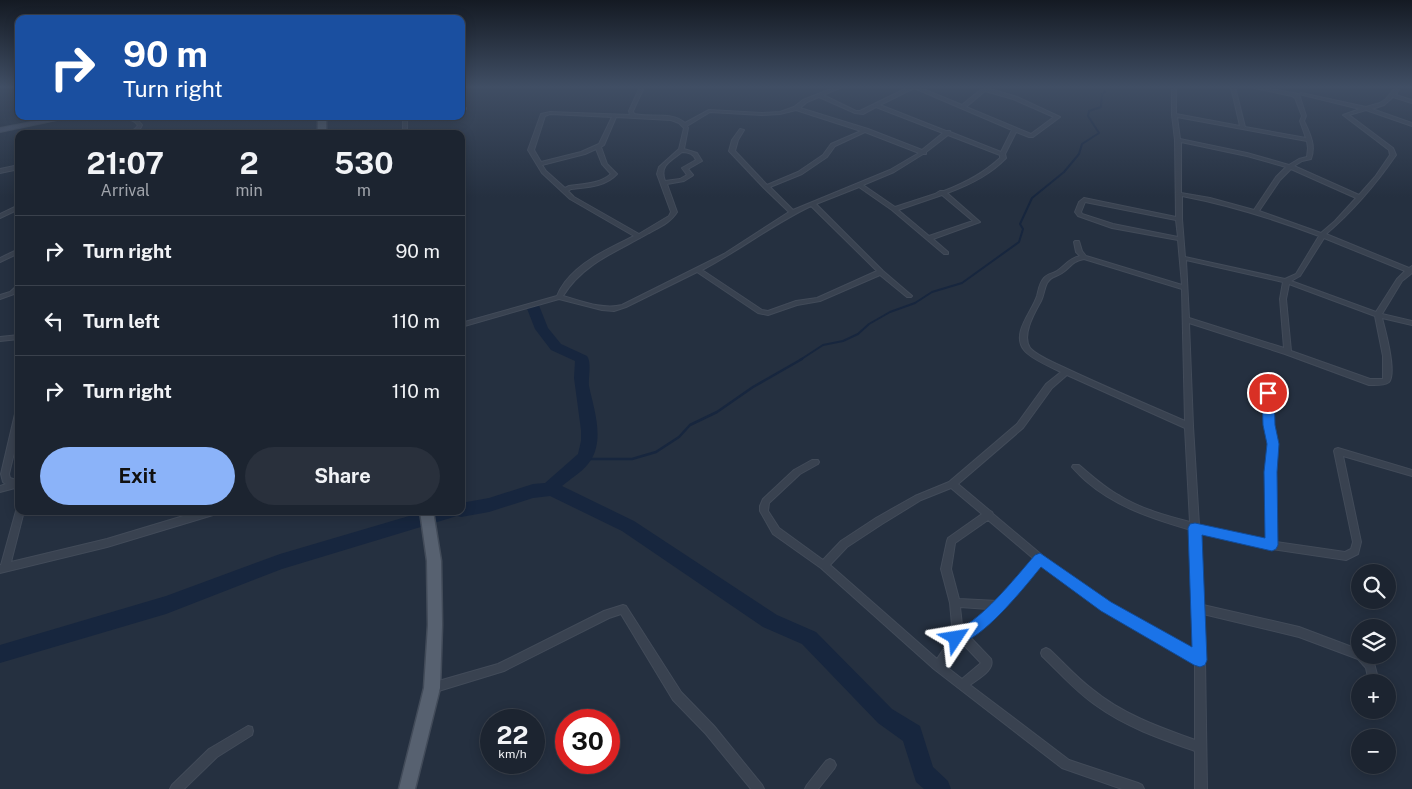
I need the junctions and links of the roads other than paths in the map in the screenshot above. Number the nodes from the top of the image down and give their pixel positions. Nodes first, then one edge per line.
1 (32, 124) edge
2 (540, 124) edge
3 (611, 124) edge
4 (685, 124) edge
5 (846, 124) edge
6 (926, 124) edge
7 (1003, 124) edge
8 (1049, 124) edge
9 (1175, 124) edge
10 (1225, 124) edge
11 (1242, 124) edge
12 (1303, 124) edge
13 (1357, 124) edge
14 (1243, 127) junction
15 (1015, 129) junction
16 (0, 130) edge
17 (742, 130) dead end
18 (866, 130) junction
19 (948, 132) junction
20 (1178, 140) junction
21 (1310, 140) junction
22 (598, 147) junction
23 (681, 150) junction
24 (924, 153) junction
25 (1002, 154) junction
26 (540, 164) junction
27 (15, 166) edge
28 (1291, 167) junction
29 (0, 170) edge
30 (664, 183) junction
31 (861, 186) junction
32 (766, 188) junction
33 (564, 191) junction
34 (942, 192) junction
35 (1179, 194) junction
36 (1359, 197) junction
37 (813, 205) junction
38 (894, 209) junction
39 (15, 210) edge
40 (1256, 211) junction
41 (793, 213) junction
42 (0, 216) edge
43 (1179, 219) junction
44 (1323, 234) junction
45 (640, 237) junction
46 (929, 238) junction
47 (1180, 239) junction
48 (1077, 242) dead end
49 (15, 253) edge
50 (946, 253) dead end
51 (1084, 257) junction
52 (1184, 258) junction
53 (0, 260) edge
54 (697, 269) junction
55 (1411, 270) edge
56 (881, 272) junction
57 (1286, 281) junction
58 (1185, 288) junction
59 (15, 290) edge
60 (909, 296) dead end
61 (0, 297) edge
62 (559, 297) junction
63 (1378, 315) junction
64 (1186, 320) junction
65 (465, 323) edge
66 (1412, 323) edge
67 (15, 337) edge
68 (0, 339) edge
69 (1288, 352) junction
70 (1066, 372) junction
71 (1272, 384) dead end
72 (1189, 426) junction
73 (15, 432) edge
74 (815, 462) dead end
75 (1076, 467) dead end
76 (1412, 473) edge
77 (15, 484) edge
78 (952, 484) junction
79 (15, 486) edge
80 (0, 489) edge
81 (989, 514) junction
82 (19, 515) edge
83 (200, 515) edge
84 (427, 515) edge
85 (1195, 528) junction
86 (1272, 545) junction
87 (1040, 559) junction
88 (824, 565) junction
89 (2, 569) edge
90 (955, 603) junction
91 (1000, 605) junction
92 (1198, 608) junction
93 (963, 637) junction
94 (1351, 652) edge
95 (1046, 653) dead end
96 (1200, 660) junction
97 (938, 666) junction
98 (962, 685) junction
99 (432, 688) junction
100 (248, 731) dead end
101 (1200, 747) junction
102 (830, 765) dead end
103 (176, 789) edge
104 (407, 789) edge
105 (758, 789) edge
106 (811, 789) edge
107 (1138, 789) edge
108 (1201, 789) edge

1 - 16 street
2 - 26 street
3 - 22 street
4 - 23 street
5 - 18 street
6 - 19 street
7 - 15 street
8 - 15 street
9 - 20 street
10 - 14 street
11 - 14 street
12 - 21 street
13 - 36 street
14 - 21 street
15 - 25 street
17 - 32 street
18 - 24 street
18 - 32 street
19 - 24 street
19 - 25 street
20 - 28 street
20 - 35 street
21 - 28 street
22 - 26 street
22 - 33 street
23 - 30 street
23 - 30 street
24 - 31 street
25 - 34 street
26 - 33 street
27 - 29 street
28 - 36 street
28 - 40 street
30 - 45 street
31 - 37 street
31 - 38 street
32 - 41 street
33 - 45 street
34 - 38 street
34 - 46 street
35 - 40 street
35 - 43 street
36 - 44 street
37 - 41 street
37 - 56 street
38 - 46 street
39 - 42 street
40 - 44 street
41 - 54 street
43 - 47 street
43 - 47 street
44 - 55 street
44 - 57 street
45 - 62 street
46 - 50 street
47 - 52 street
48 - 51 street
49 - 53 street
51 - 58 street
51 - 70 street
52 - 57 street
52 - 58 street
54 - 56 street
54 - 62 street
55 - 63 street
56 - 60 street
57 - 63 street
57 - 69 street
58 - 64 street
59 - 61 street
62 - 65 street
63 - 66 street
63 - 69 street
64 - 69 street
64 - 72 street
67 - 68 street
70 - 72 street
70 - 78 street
71 - 86 street
72 - 85 street
73 - 77 street
74 - 88 street
75 - 85 street
76 - 86 street
78 - 81 street
78 - 88 street
79 - 80 street
81 - 87 street
81 - 90 street
82 - 89 street
83 - 89 street
84 - 99 main road
85 - 86 street
85 - 92 street
87 - 91 street
87 - 96 street
88 - 97 street
90 - 91 street
90 - 93 street
91 - 93 street
92 - 94 street
92 - 96 street
93 - 97 street
93 - 98 street
95 - 101 street
96 - 101 street
97 - 98 street
98 - 107 street
99 - 104 main road
99 - 105 street
100 - 103 street
101 - 108 street
102 - 106 street

